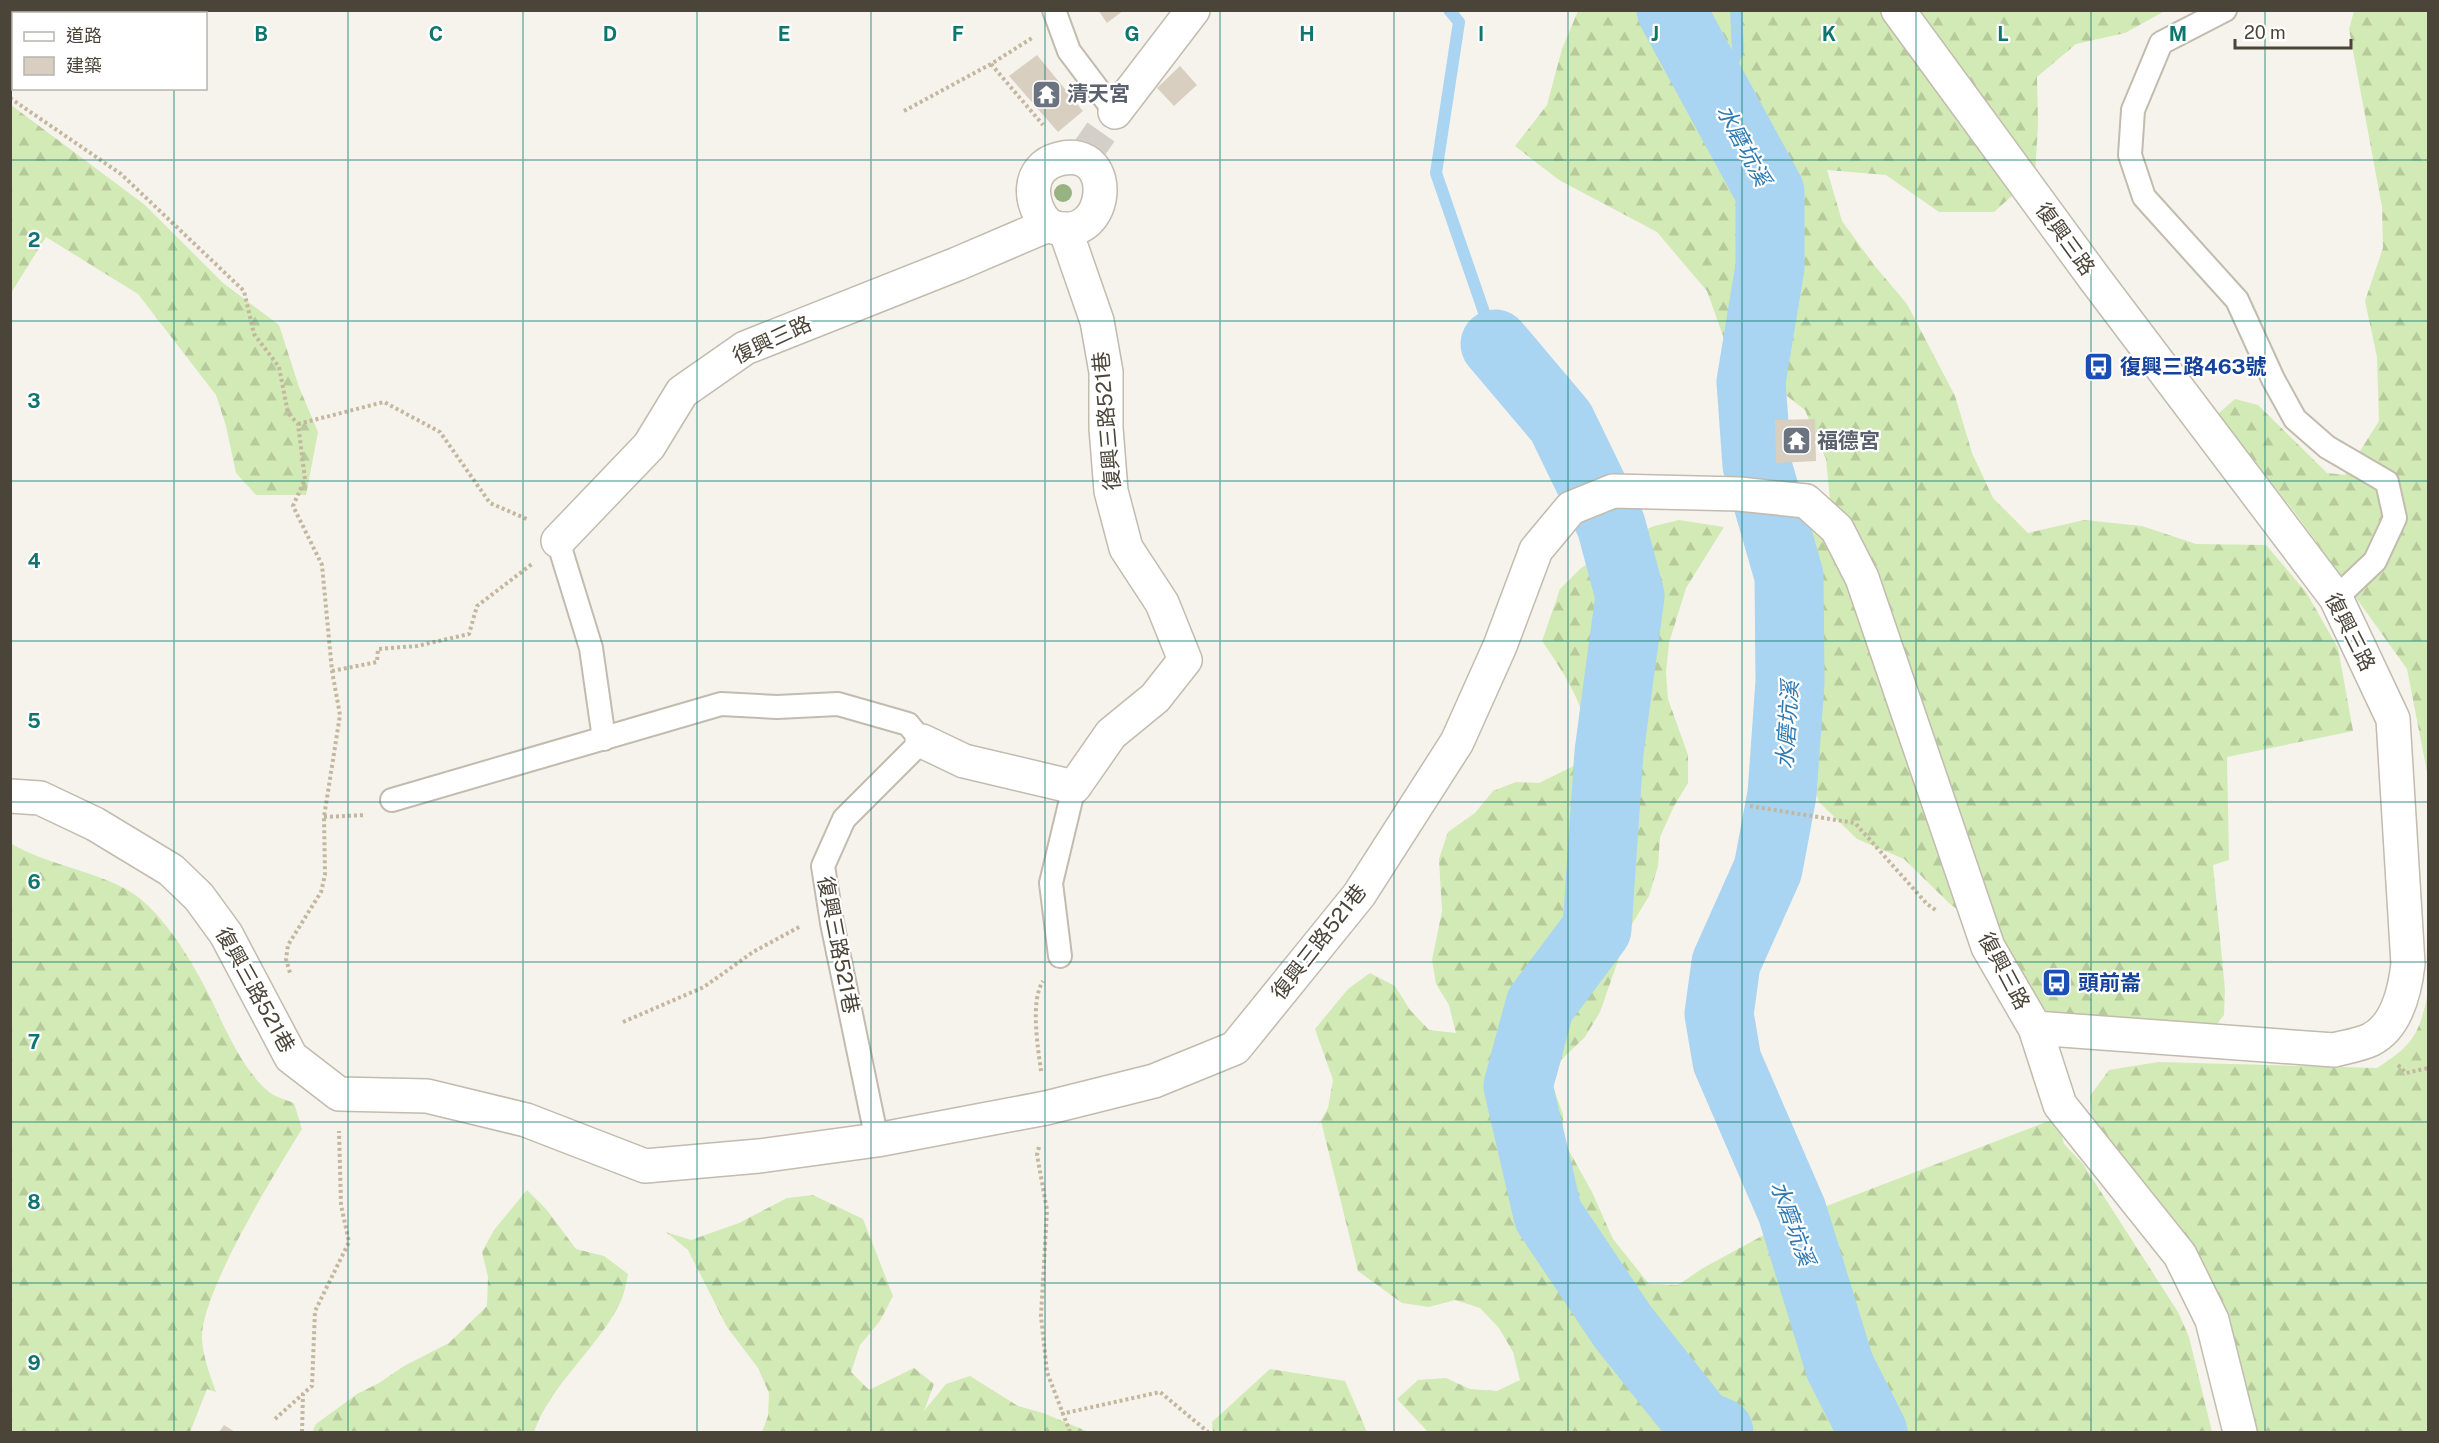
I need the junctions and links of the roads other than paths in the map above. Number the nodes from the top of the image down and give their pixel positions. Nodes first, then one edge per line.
1 (1193, 10) edge
2 (1898, 10) edge
3 (2224, 10) edge
4 (1056, 16) edge
5 (1115, 112) joint
6 (1056, 227) junction
7 (1571, 508) joint
8 (558, 541) joint
9 (2336, 598) junction
10 (604, 739) junction
11 (922, 741) junction
12 (1074, 787) junction
13 (10, 796) edge
14 (392, 800) road end
15 (1060, 956) road end
16 (2035, 1028) junction
17 (877, 1140) junction
18 (2240, 1432) edge

1 - 5 street
2 - 9 street, 復興三路
3 - 9 lane
4 - 5 lane
6 - 6 street, 復興三路
6 - 8 street, 復興三路
6 - 12 street, 復興三路521巷
7 - 16 street, 復興三路
7 - 17 street, 復興三路521巷
8 - 10 lane
9 - 16 street, 復興三路
10 - 11 lane
10 - 14 lane
11 - 12 street
11 - 17 lane, 復興三路521巷
12 - 15 lane
13 - 17 street, 復興三路521巷
16 - 18 street, 復興三路

